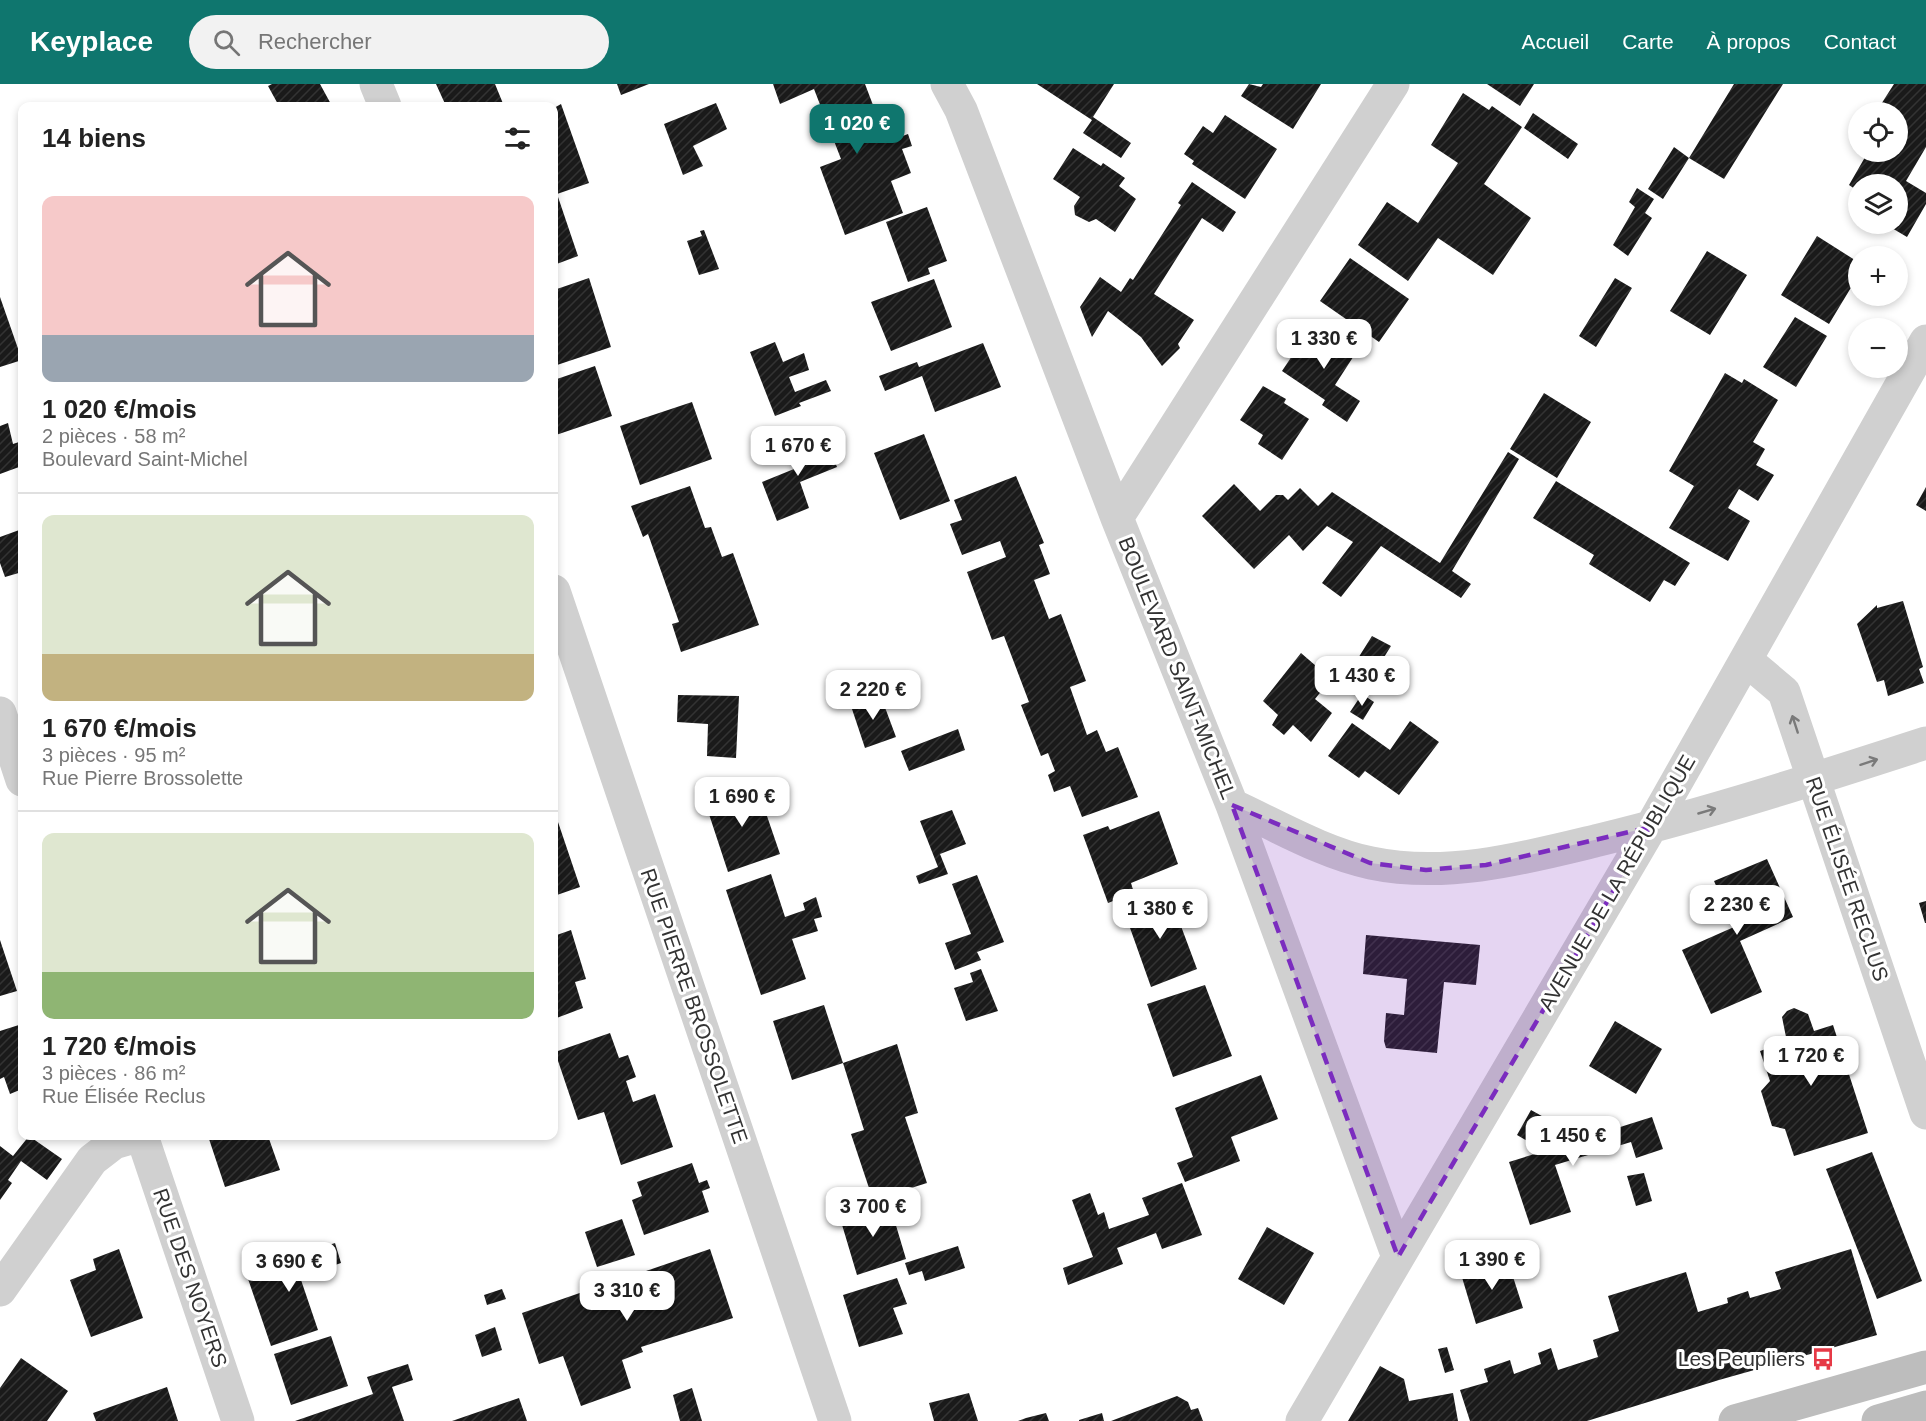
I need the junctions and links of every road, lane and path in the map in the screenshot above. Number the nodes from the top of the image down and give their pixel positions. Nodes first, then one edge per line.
1 (376, 84) edge
2 (947, 84) edge
3 (1393, 84) edge
4 (383, 102) edge
5 (1926, 340) edge
6 (1118, 518) junction
7 (558, 603) edge
8 (1746, 660) junction
9 (0, 713) edge
10 (1926, 743) edge
11 (18, 768) edge
12 (1814, 780) junction
13 (1232, 805) junction
14 (1651, 827) junction
15 (1926, 1113) edge
16 (125, 1140) edge
17 (141, 1140) edge
18 (1398, 1257) junction
19 (0, 1290) edge
20 (1926, 1367) edge
21 (1854, 1388) junction
22 (1926, 1407) edge
23 (238, 1421) edge
24 (835, 1421) edge
25 (1302, 1421) edge
26 (1736, 1421) edge
27 (1796, 1421) edge
28 (1878, 1421) edge

1 - 4 street
2 - 6 street, BOULEVARD SAINT-MICHEL
3 - 6 street
5 - 8 street, AVENUE DE LA RÉPUBLIQUE
6 - 13 street, BOULEVARD SAINT-MICHEL
7 - 24 street, RUE PIERRE BROSSOLETTE
12 -> 8 street, RUE ÉLISÉE RECLUS
8 - 14 street, AVENUE DE LA RÉPUBLIQUE
9 - 11 street
12 -> 10 street
14 -> 12 street
12 - 15 street, RUE ÉLISÉE RECLUS
13 - 14 street
13 - 18 street, BOULEVARD SAINT-MICHEL
14 - 18 street, AVENUE DE LA RÉPUBLIQUE
16 - 19 street
17 - 23 street, RUE DES NOYERS
18 - 25 street, AVENUE DE LA RÉPUBLIQUE
20 - 21 main road
21 - 26 main road
21 - 27 main road
22 - 28 main road

